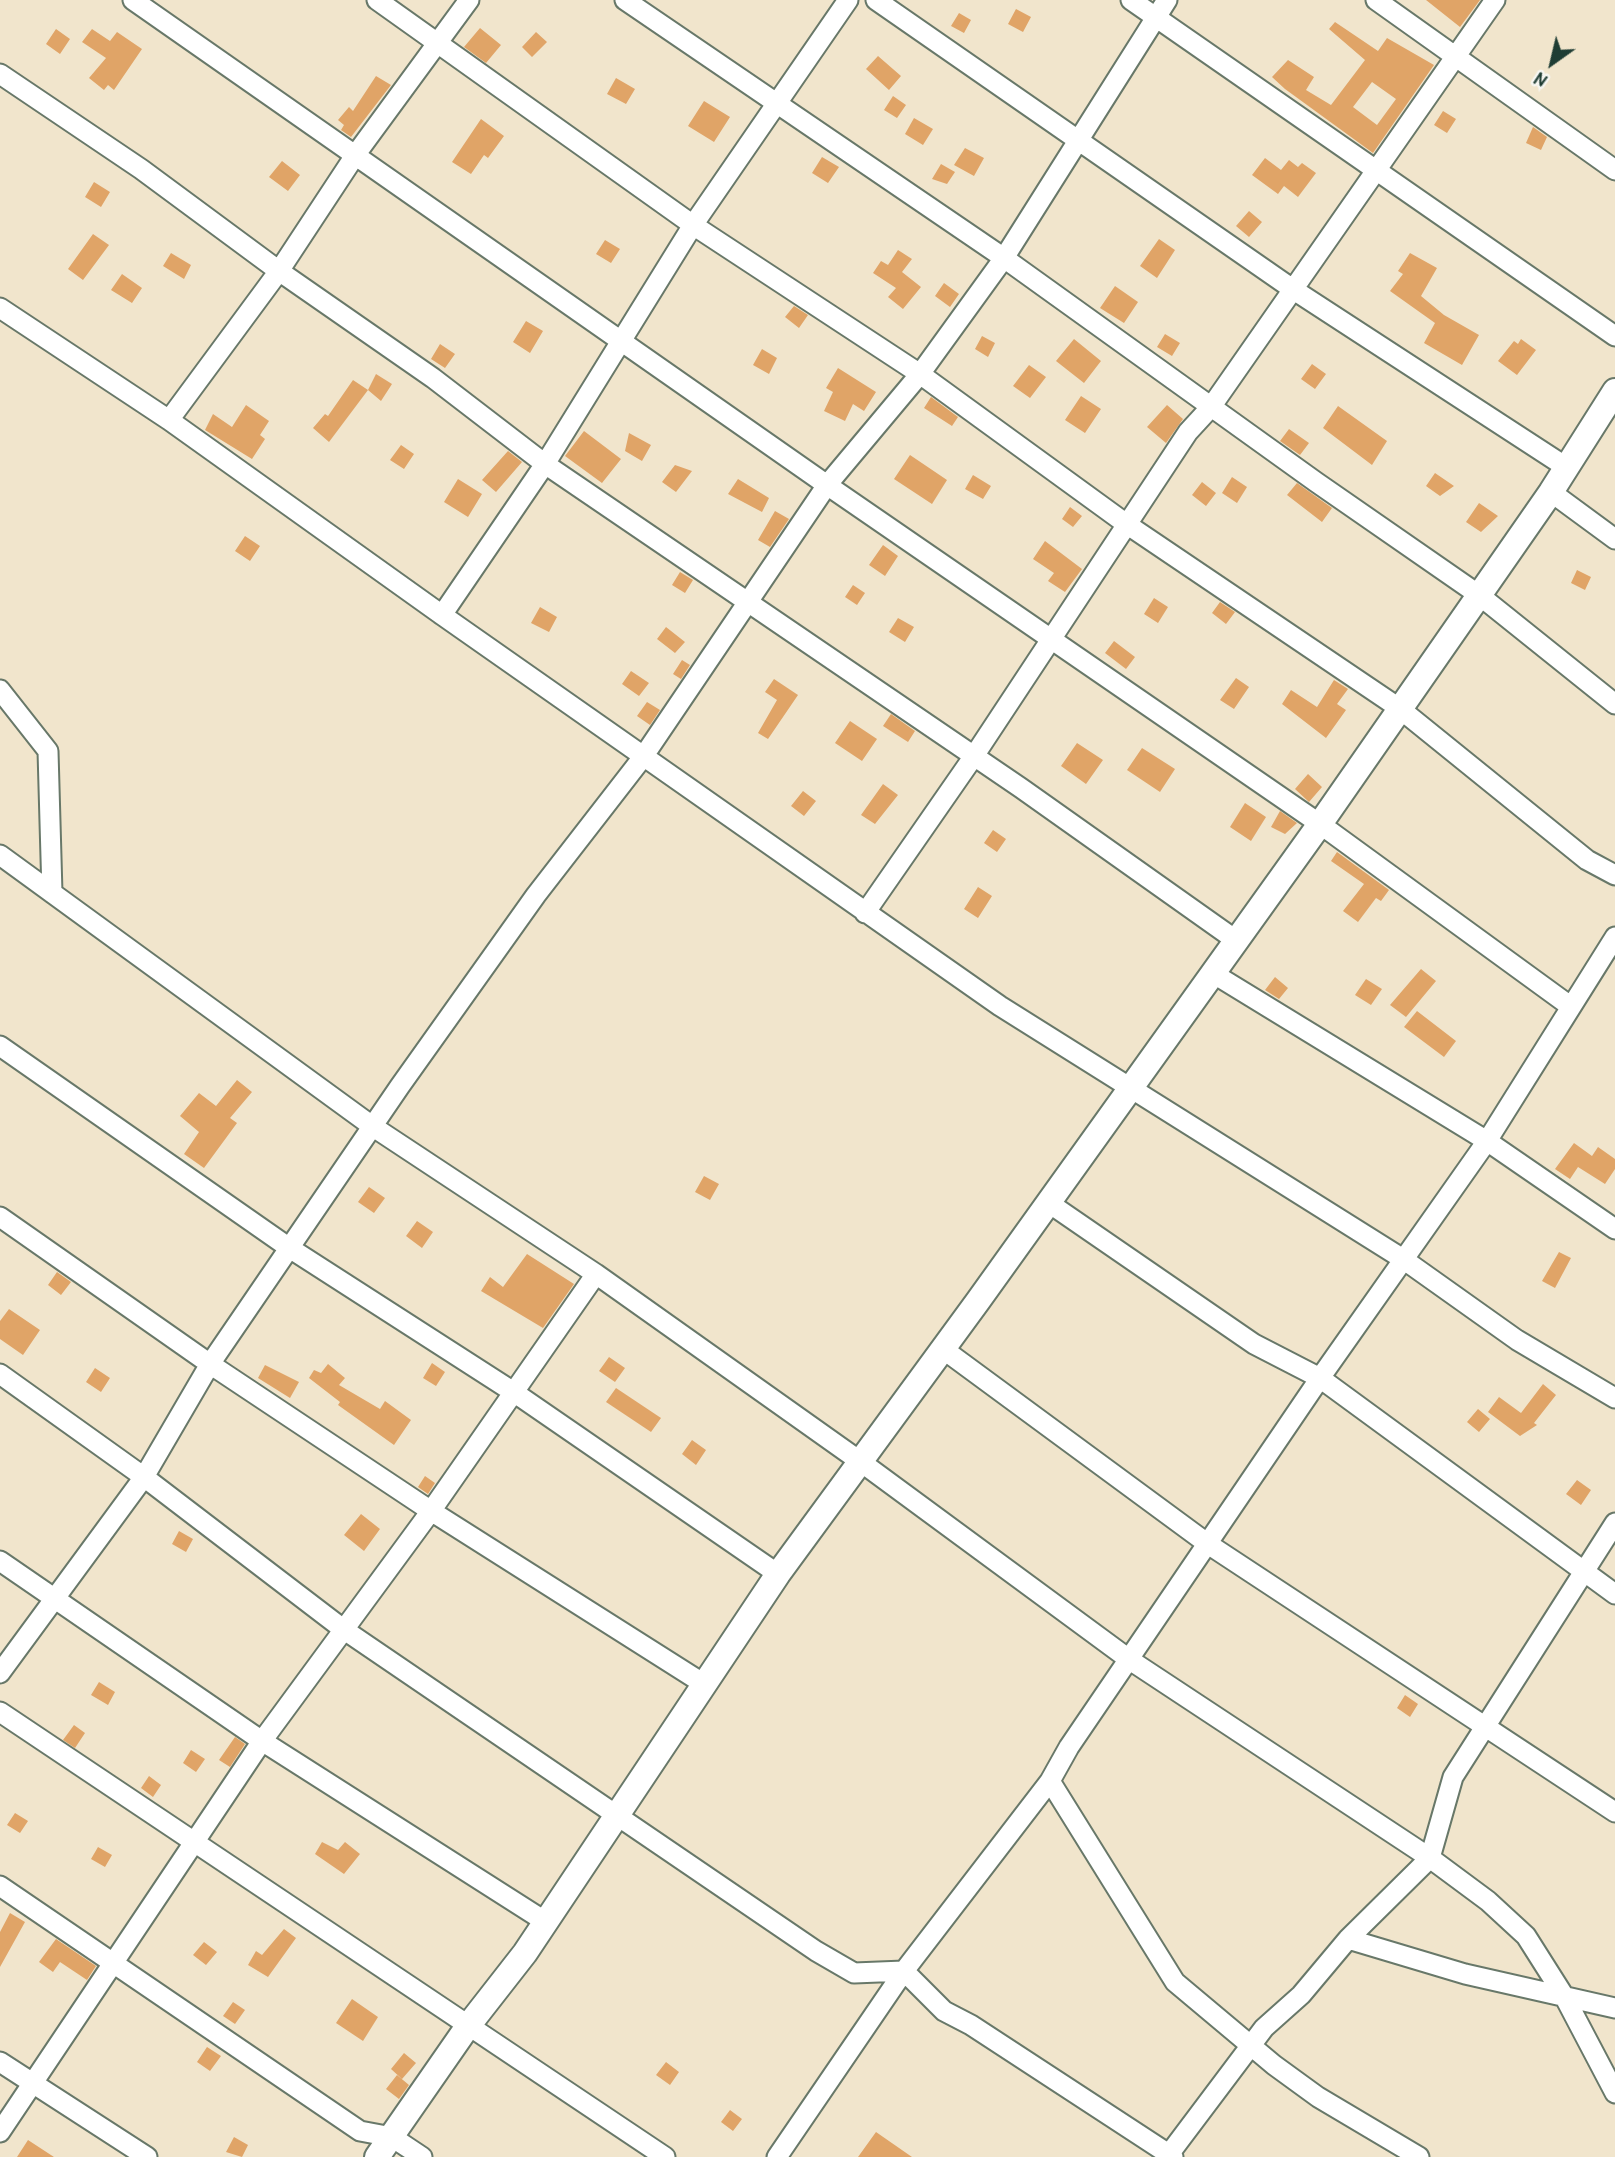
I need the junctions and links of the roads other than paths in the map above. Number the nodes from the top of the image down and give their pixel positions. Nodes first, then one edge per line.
1 (133, 0) edge
2 (377, 0) edge
3 (469, 0) edge
4 (625, 0) edge
5 (848, 0) edge
6 (876, 0) edge
7 (1130, 0) edge
8 (1167, 0) edge
9 (1376, 0) edge
10 (1495, 0) edge
11 (1155, 16) junction
12 (438, 44) junction
13 (1457, 55) junction
14 (0, 74) edge
15 (779, 105) junction
16 (1078, 141) junction
17 (356, 154) junction
18 (1377, 170) junction
19 (1615, 170) edge
20 (693, 225) junction
21 (1004, 258) junction
22 (279, 271) junction
23 (1294, 290) junction
24 (0, 308) edge
25 (1615, 336) edge
26 (622, 340) junction
27 (920, 374) junction
28 (1615, 391) edge
29 (1211, 407) junction
30 (169, 420) junction
31 (545, 464) junction
32 (1566, 467) junction
33 (827, 485) junction
34 (1550, 492) junction
35 (1125, 523) junction
36 (1615, 539) edge
37 (1479, 595) junction
38 (749, 603) junction
39 (442, 615) junction
40 (1050, 639) junction
41 (0, 691) edge
42 (1615, 704) edge
43 (1399, 708) junction
44 (974, 756) junction
45 (643, 757) junction
46 (1320, 824) junction
47 (0, 855) edge
48 (1615, 875) edge
49 (52, 893) junction
50 (865, 913) junction
51 (1615, 937) edge
52 (1237, 941) junction
53 (1214, 974) junction
54 (1570, 1006) junction
55 (0, 1046) edge
56 (1132, 1087) junction
57 (372, 1126) junction
58 (1487, 1141) junction
59 (1049, 1203) junction
60 (0, 1217) edge
61 (1615, 1229) edge
62 (288, 1247) junction
63 (1403, 1259) junction
64 (596, 1274) junction
65 (943, 1349) junction
66 (210, 1364) junction
67 (0, 1374) edge
68 (1321, 1378) junction
69 (515, 1393) junction
70 (1615, 1398) edge
71 (861, 1462) junction
72 (144, 1477) junction
73 (431, 1511) junction
74 (1615, 1523) edge
75 (1208, 1544) junction
76 (0, 1561) edge
77 (1586, 1571) junction
78 (778, 1574) junction
79 (1615, 1594) edge
80 (53, 1600) junction
81 (343, 1629) junction
82 (1130, 1660) junction
83 (0, 1673) edge
84 (704, 1684) junction
85 (0, 1712) edge
86 (1487, 1729) junction
87 (262, 1741) junction
88 (1050, 1781) junction
89 (1615, 1812) edge
90 (619, 1815) junction
91 (195, 1841) junction
92 (1430, 1858) junction
93 (0, 1886) edge
94 (546, 1922) junction
95 (1348, 1939) junction
96 (112, 1963) junction
97 (904, 1971) junction
98 (1564, 1996) junction
99 (1615, 2008) edge
100 (468, 2026) junction
101 (1251, 2044) junction
102 (0, 2062) edge
103 (33, 2084) junction
104 (1615, 2093) edge
105 (0, 2132) edge
106 (392, 2137) junction
107 (1170, 2156) edge
108 (147, 2157) edge
109 (377, 2157) edge
110 (422, 2157) edge
111 (665, 2157) edge
112 (777, 2157) edge
113 (1419, 2157) edge

1 - 17 street
2 - 12 street
3 - 12 street
4 - 15 street
5 - 15 street
6 - 16 street
7 - 11 street
8 - 11 street
9 - 13 street
10 - 13 street
11 - 16 street
11 - 18 street
12 - 17 street
12 - 20 street
13 - 18 street
13 - 19 street
14 - 22 street
15 - 20 street
15 - 21 street
16 - 21 street
16 - 23 street
17 - 22 street
17 - 26 street
18 - 23 street
18 - 25 street
20 - 26 street
20 - 27 street
21 - 27 street
21 - 29 street
22 - 30 street
22 - 31 street
23 - 29 street
23 - 32 street
24 - 30 street
26 - 31 street
26 - 33 street
27 - 33 street
27 - 35 street
28 - 32 street
29 - 35 street
29 - 37 street
30 - 39 street
31 - 38 street
31 - 39 street
32 - 34 street
33 - 38 street
33 - 40 street
34 - 36 street
34 - 37 street
35 - 40 street
35 - 43 street
37 - 42 street
37 - 43 street
38 - 44 street
38 - 45 street
39 - 45 street
40 - 44 street
40 - 46 street
41 - 49 street
43 - 46 street
43 - 48 street
44 - 50 street
44 - 52 street
45 - 50 street
45 - 57 street
46 - 52 street
46 - 54 street
47 - 49 street
49 - 57 street
50 - 56 street
51 - 54 street
52 - 53 street
53 - 56 street
53 - 58 street
54 - 58 street
55 - 62 street
56 - 59 street
56 - 63 street
57 - 62 street
57 - 64 street
58 - 61 street
58 - 63 street
59 - 65 street
59 - 68 street
60 - 66 street
62 - 66 street
62 - 69 street
63 - 68 street
63 - 70 street
64 - 69 street
64 - 71 street
65 - 71 street
65 - 75 street
66 - 72 street
66 - 73 street
67 - 72 street
68 - 75 street
68 - 77 street
69 - 73 street
69 - 78 street
71 - 78 street
71 - 82 street
72 - 80 street
72 - 81 street
73 - 81 street
73 - 84 street
74 - 77 street
75 - 82 street
75 - 86 street
76 - 80 street
77 - 79 street
77 - 86 street
78 - 84 street
80 - 83 street
80 - 87 street
81 - 87 street
81 - 90 street
82 - 88 street
82 - 92 street
84 - 90 street
85 - 91 street
86 - 89 street
86 - 92 street
87 - 91 street
87 - 94 street
88 - 97 street
88 - 101 street
90 - 94 street
90 - 97 street
91 - 96 street
91 - 100 street
92 - 95 street
92 - 98 street
93 - 96 street
94 - 100 street
95 - 98 street
95 - 101 street
96 - 103 street
96 - 106 street
97 - 107 street
97 - 112 street
98 - 99 street
98 - 104 street
100 - 106 street
100 - 111 street
101 - 107 street
101 - 113 street
102 - 103 street
103 - 105 street
103 - 108 street
106 - 109 street
106 - 110 street

